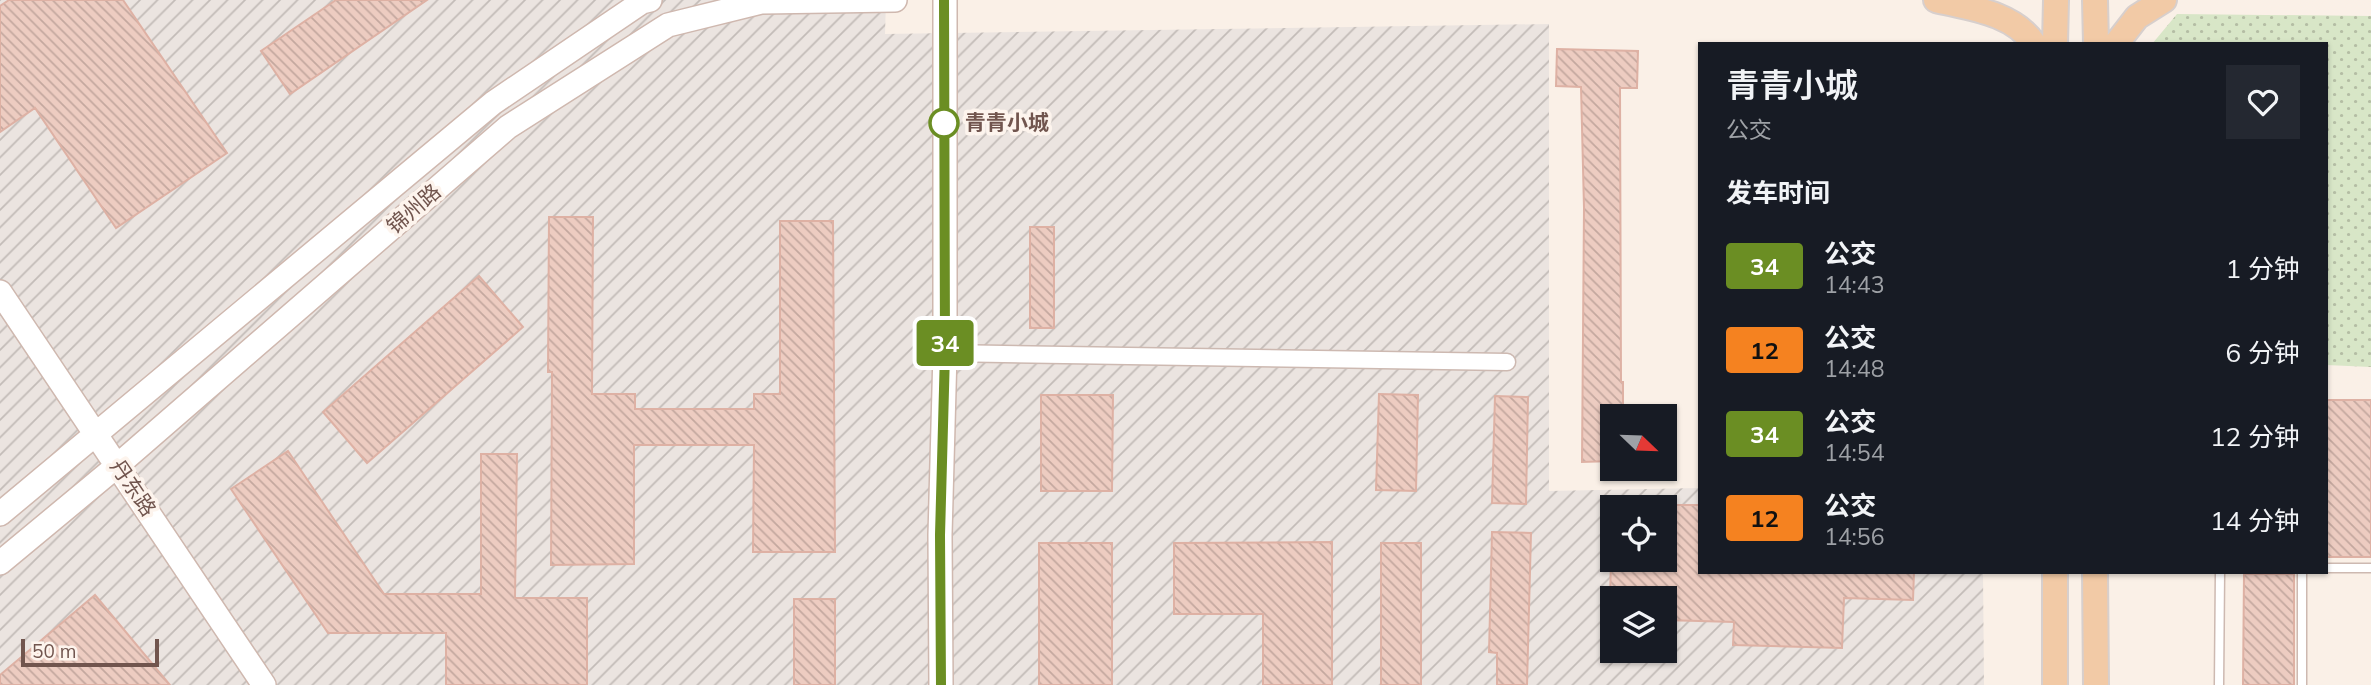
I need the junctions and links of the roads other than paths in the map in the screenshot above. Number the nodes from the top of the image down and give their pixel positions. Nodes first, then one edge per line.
1 (650, 0) edge
2 (895, 0) edge
3 (944, 0) edge
4 (1936, 0) edge
5 (2056, 0) edge
6 (2095, 0) edge
7 (2164, 0) edge
8 (2032, 42) edge
9 (2056, 42) edge
10 (2096, 42) edge
11 (2118, 42) edge
12 (0, 292) edge
13 (945, 353) junction
14 (1507, 362) dead end
15 (96, 434) junction
16 (118, 465) junction
17 (0, 514) edge
18 (0, 563) edge
19 (2328, 568) edge
20 (2371, 568) edge
21 (2055, 574) edge
22 (2095, 574) edge
23 (2220, 574) edge
24 (2302, 574) edge
25 (264, 685) edge
26 (941, 685) edge
27 (2055, 685) edge
28 (2096, 685) edge
29 (2219, 685) edge
30 (2302, 685) edge

1 - 15 main road, 锦州路
2 - 16 main road, 锦州路
3 - 13 main road
4 - 8 main road
5 - 9 main road
6 - 10 main road
7 - 11 main road
12 - 15 main road, 丹东路
13 - 14 street
13 - 26 main road
15 - 16 main road, 丹东路
15 - 17 main road, 锦州路
16 - 18 main road, 锦州路
16 - 25 main road, 丹东路
19 - 20 lane
21 - 27 main road
22 - 28 main road
23 - 29 lane
24 - 30 lane

